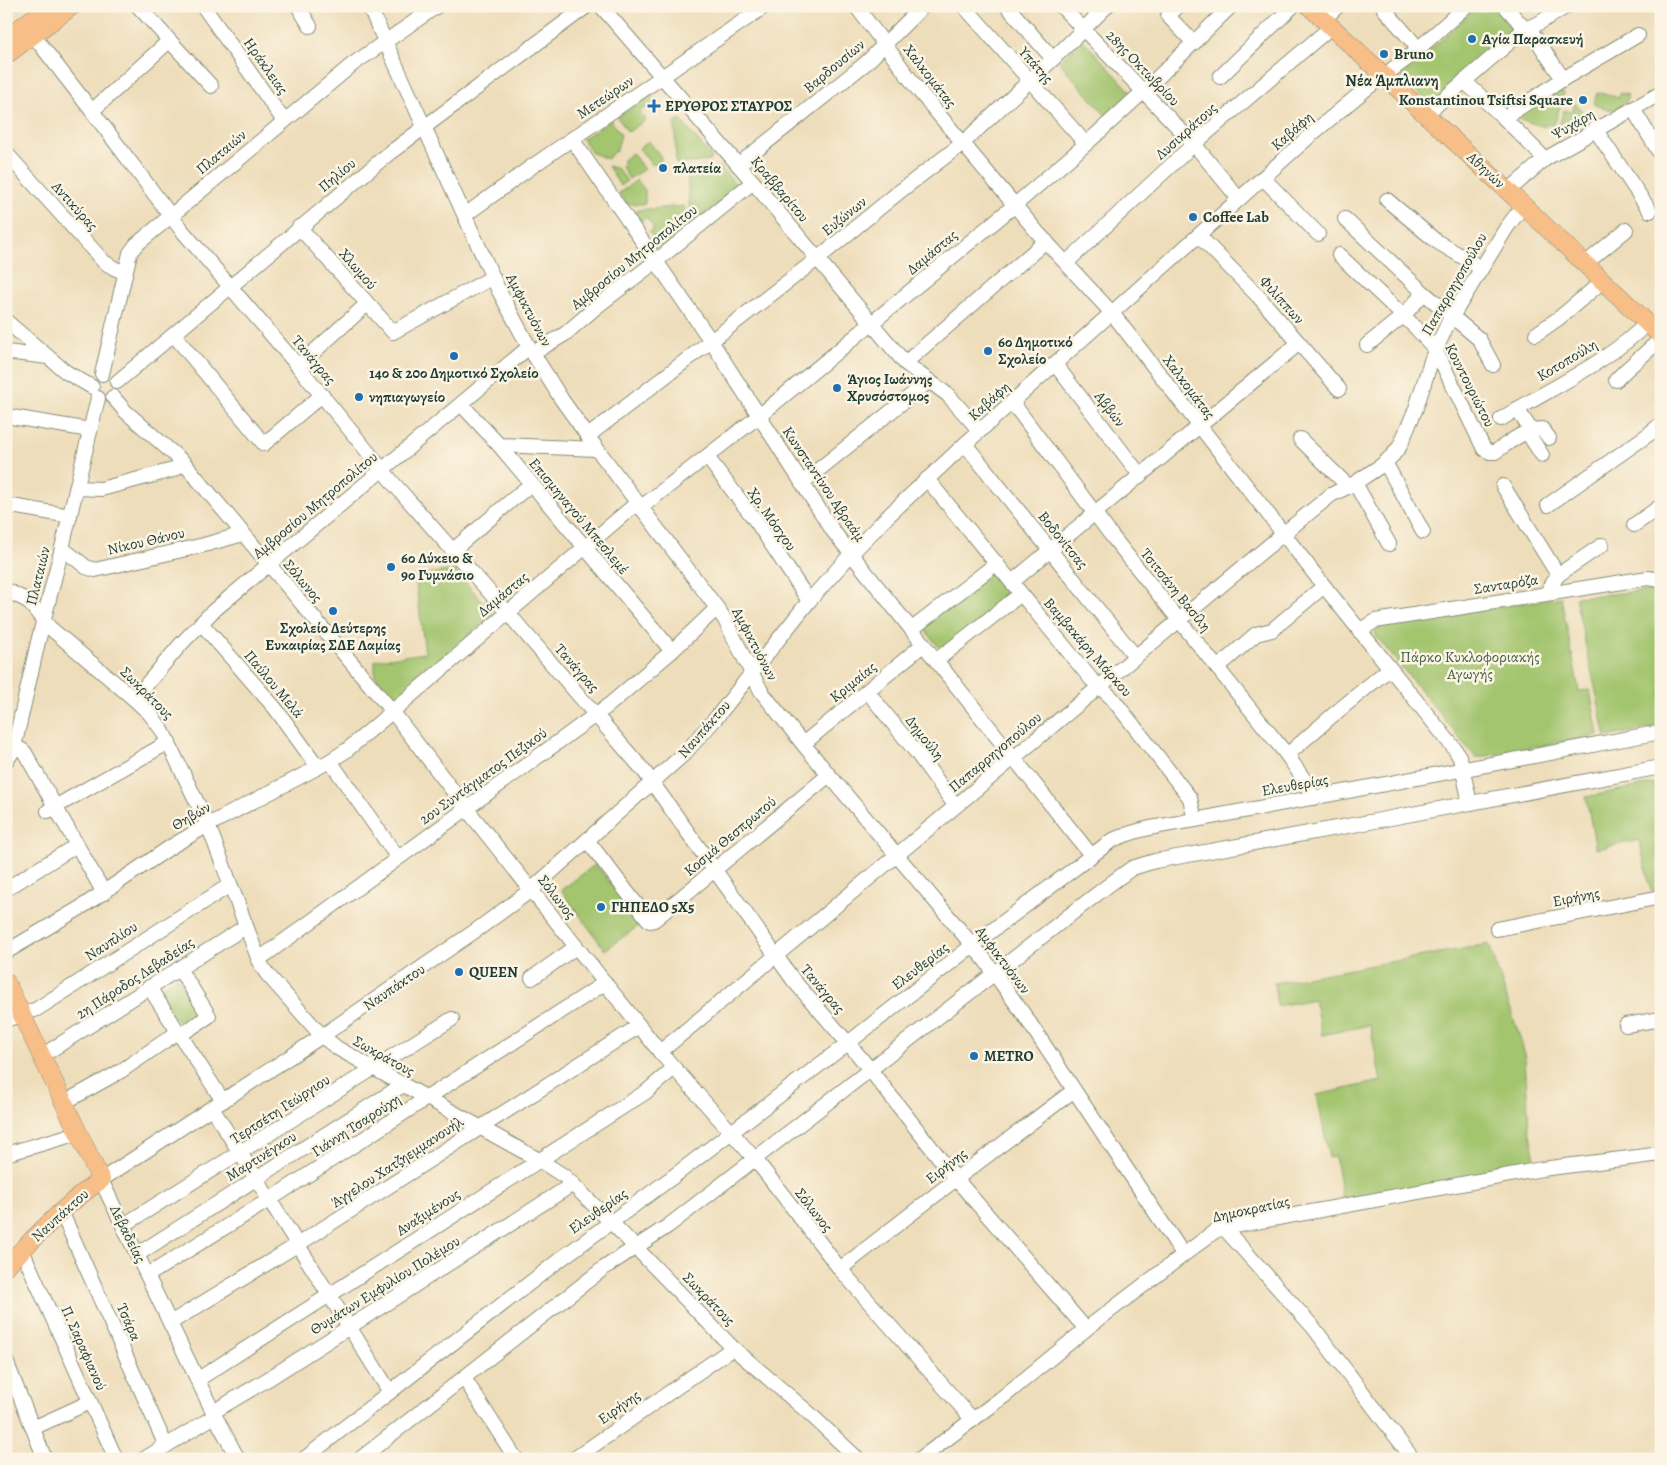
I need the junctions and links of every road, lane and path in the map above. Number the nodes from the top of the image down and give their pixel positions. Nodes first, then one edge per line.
1 (50, 6) edge
2 (72, 6) edge
3 (138, 6) edge
4 (204, 6) edge
5 (298, 6) edge
6 (369, 6) edge
7 (437, 6) edge
8 (587, 6) edge
9 (601, 6) edge
10 (765, 6) edge
11 (856, 6) edge
12 (923, 6) edge
13 (964, 6) edge
14 (1007, 6) edge
15 (1061, 6) edge
16 (1107, 6) edge
17 (1178, 6) edge
18 (1231, 6) edge
19 (1293, 6) edge
20 (1308, 6) edge
21 (1338, 6) edge
22 (1466, 6) edge
23 (1505, 6) edge
24 (1567, 6) edge
25 (1384, 9) dead end
26 (1327, 23) junction
27 (310, 26) dead end
28 (1083, 29) junction
29 (1525, 29) junction
30 (33, 35) junction
31 (1638, 35) dead end
32 (6, 38) edge
33 (170, 41) junction
34 (385, 41) junction
35 (1194, 43) junction
36 (885, 44) junction
37 (1419, 49) junction
38 (6, 55) edge
39 (1053, 59) junction
40 (1383, 76) junction
41 (1220, 77) dead end
42 (662, 78) junction
43 (1563, 79) junction
44 (1464, 81) junction
45 (1029, 82) junction
46 (211, 86) dead end
47 (1144, 91) junction
48 (1661, 93) edge
49 (1633, 109) junction
50 (92, 111) junction
51 (1425, 114) junction
52 (1504, 118) junction
53 (284, 121) junction
54 (425, 126) junction
55 (1595, 129) junction
56 (572, 139) junction
57 (963, 143) junction
58 (1086, 144) junction
59 (1194, 144) junction
60 (6, 153) edge
61 (1661, 155) edge
62 (1545, 159) junction
63 (738, 165) junction
64 (1263, 178) junction
65 (753, 182) junction
66 (1508, 191) junction
67 (1239, 199) junction
68 (1387, 200) dead end
69 (1015, 205) junction
70 (1523, 206) junction
71 (1650, 211) dead end
72 (465, 215) junction
73 (170, 216) junction
74 (1345, 219) dead end
75 (299, 227) junction
76 (1626, 230) dead end
77 (1318, 234) dead end
78 (1199, 236) junction
79 (1046, 241) junction
80 (1339, 254) dead end
81 (817, 259) junction
82 (655, 262) junction
83 (1066, 263) junction
84 (1585, 264) junction
85 (1482, 268) junction
86 (126, 273) junction
87 (493, 277) junction
88 (1603, 281) junction
89 (230, 287) junction
90 (1424, 293) junction
91 (367, 304) junction
92 (1112, 313) junction
93 (1403, 316) junction
94 (1451, 317) junction
95 (6, 321) edge
96 (872, 323) junction
97 (1647, 324) junction
98 (1536, 334) dead end
99 (174, 335) junction
100 (1661, 338) edge
101 (711, 342) junction
102 (1299, 343) junction
103 (1367, 345) dead end
104 (1435, 349) junction
105 (531, 350) junction
106 (6, 352) edge
107 (49, 357) junction
108 (905, 363) junction
109 (1055, 364) junction
110 (1493, 365) dead end
111 (298, 366) junction
112 (102, 374) junction
113 (1616, 380) dead end
114 (929, 381) junction
115 (117, 382) junction
116 (1339, 388) dead end
117 (95, 392) junction
118 (322, 395) junction
119 (113, 397) junction
120 (1012, 402) junction
121 (460, 404) junction
122 (1517, 409) junction
123 (6, 416) edge
124 (759, 416) junction
125 (1501, 418) dead end
126 (1661, 424) edge
127 (1199, 426) junction
128 (90, 430) junction
129 (980, 431) junction
130 (1529, 431) junction
131 (588, 436) junction
132 (1549, 438) dead end
133 (1300, 439) dead end
134 (965, 444) junction
135 (498, 445) junction
136 (597, 450) junction
137 (1542, 455) dead end
138 (707, 456) junction
139 (1385, 462) junction
140 (184, 463) junction
141 (382, 470) junction
142 (1140, 475) junction
143 (927, 479) junction
144 (802, 483) junction
145 (531, 484) junction
146 (1351, 484) junction
147 (1503, 486) dead end
148 (77, 488) junction
149 (6, 505) edge
150 (638, 505) junction
151 (1548, 506) dead end
152 (1661, 506) edge
153 (1094, 513) junction
154 (70, 516) junction
155 (1634, 525) dead end
156 (1423, 532) dead end
157 (243, 534) junction
158 (1283, 534) junction
159 (1389, 544) dead end
160 (1602, 545) dead end
161 (584, 547) junction
162 (62, 548) junction
163 (453, 550) junction
164 (1050, 550) junction
165 (852, 553) junction
166 (997, 563) junction
167 (269, 565) junction
168 (1558, 575) junction
169 (1661, 580) edge
170 (1012, 582) junction
171 (1324, 586) junction
172 (6, 590) edge
173 (1021, 594) junction
174 (1546, 594) junction
175 (809, 601) junction
176 (717, 608) junction
177 (508, 612) junction
178 (1179, 620) junction
179 (44, 621) junction
180 (201, 623) junction
181 (912, 629) junction
182 (1359, 630) junction
183 (924, 644) junction
184 (672, 651) junction
185 (1135, 656) junction
186 (937, 660) junction
187 (1217, 668) junction
188 (1389, 668) junction
189 (751, 673) junction
190 (1098, 687) junction
191 (867, 692) junction
192 (134, 699) junction
193 (392, 711) junction
194 (595, 714) junction
195 (1661, 732) edge
196 (169, 742) junction
197 (803, 744) junction
198 (14, 747) junction
199 (1287, 755) junction
200 (1014, 757) junction
201 (6, 760) edge
202 (324, 764) junction
203 (1661, 767) edge
204 (1463, 771) junction
205 (829, 775) junction
206 (652, 783) junction
207 (1313, 798) junction
208 (1470, 803) junction
209 (956, 806) junction
210 (466, 808) junction
211 (51, 809) junction
212 (1195, 820) junction
213 (208, 825) junction
214 (587, 840) junction
215 (69, 850) dead end
216 (896, 855) junction
217 (1090, 855) junction
218 (398, 858) junction
219 (714, 871) junction
220 (230, 884) junction
221 (6, 889) edge
222 (531, 890) junction
223 (104, 893) junction
224 (1661, 897) edge
225 (245, 927) junction
226 (1497, 929) dead end
227 (973, 945) junction
228 (576, 947) junction
229 (6, 952) edge
230 (775, 956) junction
231 (258, 960) junction
232 (178, 969) junction
233 (995, 974) junction
234 (532, 978) dead end
235 (6, 982) edge
236 (605, 983) junction
237 (149, 987) junction
238 (15, 1018) edge
239 (452, 1019) dead end
240 (1661, 1019) edge
241 (1626, 1025) dead end
242 (639, 1026) junction
243 (179, 1034) junction
244 (322, 1036) junction
245 (848, 1043) junction
246 (660, 1052) junction
247 (43, 1056) junction
248 (674, 1068) junction
249 (372, 1069) junction
250 (870, 1069) junction
251 (403, 1085) junction
252 (1073, 1091) junction
253 (427, 1098) junction
254 (65, 1102) junction
255 (217, 1104) junction
256 (481, 1128) junction
257 (732, 1132) junction
258 (79, 1133) junction
259 (240, 1153) junction
260 (6, 1154) edge
261 (1661, 1154) edge
262 (755, 1159) junction
263 (539, 1160) junction
264 (256, 1179) junction
265 (956, 1179) junction
266 (101, 1180) junction
267 (574, 1184) junction
268 (269, 1200) junction
269 (61, 1211) junction
270 (612, 1222) junction
271 (124, 1225) junction
272 (1224, 1228) junction
273 (297, 1245) junction
274 (636, 1247) junction
275 (22, 1250) junction
276 (138, 1254) junction
277 (1182, 1254) junction
278 (6, 1266) edge
279 (840, 1270) junction
280 (148, 1276) junction
281 (328, 1295) junction
282 (170, 1323) junction
283 (349, 1327) junction
284 (1086, 1329) junction
285 (733, 1348) junction
286 (6, 1361) edge
287 (464, 1378) junction
288 (197, 1380) junction
289 (390, 1392) junction
290 (90, 1402) junction
291 (214, 1414) junction
292 (972, 1420) junction
293 (33, 1428) junction
294 (166, 1446) junction
295 (44, 1459) edge
296 (116, 1459) edge
297 (144, 1459) edge
298 (238, 1459) edge
299 (304, 1459) edge
300 (360, 1459) edge
301 (516, 1459) edge
302 (574, 1459) edge
303 (858, 1459) edge
304 (920, 1459) edge
305 (1413, 1459) edge

1 - 32 main road
2 - 30 main road
3 - 33 street
4 - 53 street, Ηράκλειας
5 - 27 street
6 - 34 street, Αμφικτυόνων
7 - 34 street, Πλαταιών
8 - 54 street, Πηλίου
9 - 42 street, Κραββαρίτου
10 - 42 street, Μετεώρων
11 - 36 street, Χαλκομάτας
12 - 36 street, Βαρδουσίων
13 - 45 street, Υπάτης
14 - 39 street
15 - 28 street, 28ης Οκτωβρίου
16 - 28 street, Ευζώνων
17 - 35 street
18 - 35 street, Δαμάστας
19 - 41 street
20 - 26 main road, Αθηνών
21 - 26 street, Λυσικράτους
22 - 37 street, Καβάφη
23 - 29 street
24 - 29 street
25 - 37 street
26 - 40 main road, Αθηνών
26 - 59 street, Λυσικράτους
28 - 39 street, Ευζώνων
28 - 47 street, 28ης Οκτωβρίου
29 - 43 street
29 - 44 street
30 - 38 main road
30 - 50 street, Τανάγρας
31 - 43 street
33 - 46 street
33 - 50 street
34 - 53 street, Πλαταιών
34 - 54 street, Αμφικτυόνων
35 - 47 street, Δαμάστας
36 - 57 street, Χαλκομάτας
36 - 63 street, Βαρδουσίων
37 - 40 street, Καβάφη
39 - 45 street, Ευζώνων
40 - 51 main road, Αθηνών
40 - 64 street, Καβάφη
42 - 56 street, Μετεώρων
42 - 63 street, Κραββαρίτου
43 - 52 street
44 - 51 street
44 - 52 street
45 - 57 street, Ευζώνων
45 - 58 street, Υπάτης
47 - 58 street, Δαμάστας
47 - 59 street, 28ης Οκτωβρίου
48 - 49 street, Ψυχάρη
49 - 55 street, Ψυχάρη
49 - 61 street
50 - 73 street, Τανάγρας
51 - 66 main road, Αθηνών
52 - 62 street
53 - 73 street, Πλαταιών
54 - 72 street, Αμφικτυόνων
54 - 75 street, Πηλίου
55 - 62 street, Ψυχάρη
55 - 71 street
56 - 72 street, Μετεώρων
56 - 82 street, Κωνσταντίνου Αβραάμ
57 - 69 street, Χαλκομάτας
57 - 81 street, Ευζώνων
58 - 69 street, Δαμάστας
59 - 67 street, 28ης Οκτωβρίου
59 - 83 street, Λυσικράτους
60 - 86 street, Αντικύρας
62 - 66 street, Ψυχάρη
63 - 65 street, Κραββαρίτου
64 - 67 street, Καβάφη
64 - 77 street
65 - 81 street, Κραββαρίτου
65 - 82 street, Αμβροσίου Μητροπολίτου
66 - 70 main road, Αθηνών
67 - 78 street, Καβάφη
68 - 85 street
69 - 79 street, Χαλκομάτας
69 - 96 street, Δαμάστας
70 - 84 main road, Αθηνών
70 - 85 street, Παπαρρηγοπούλου
72 - 87 street, Αμφικτυόνων
73 - 86 street, Πλαταιών
73 - 89 street, Τανάγρας
74 - 90 street
75 - 89 street, Πηλίου
75 - 91 street, Χλωμού
76 - 84 street
78 - 92 street, Καβάφη
78 - 102 street, Φιλίππων
79 - 83 street, Χαλκομάτας
79 - 108 street
80 - 93 street, Κουντουριώτου
81 - 96 street, Κραββαρίτου
81 - 101 street, Ευζώνων
82 - 101 street, Κωνσταντίνου Αβραάμ
82 - 105 street, Αμβροσίου Μητροπολίτου
83 - 92 street, Χαλκομάτας
84 - 88 main road, Αθηνών
85 - 94 street, Παπαρρηγοπούλου
86 - 112 street, Πλαταιών
87 - 91 street, Χλωμού
87 - 105 street, Αμφικτυόνων
88 - 97 main road, Αθηνών
88 - 98 street
89 - 99 street, Πηλίου
89 - 111 street, Τανάγρας
90 - 93 street
90 - 94 street
91 - 111 street
92 - 109 street, Καβάφη
92 - 127 street, Χαλκομάτας
93 - 103 street
93 - 104 street, Κουντουριώτου
94 - 104 street, Παπαρρηγοπούλου
94 - 110 street
95 - 107 street
96 - 108 street, Κραββαρίτου
96 - 124 street, Δαμάστας
97 - 100 main road, Αθηνών
97 - 122 street, Κοτοπούλη
99 - 115 street, Πηλίου
99 - 118 street
100 - 113 street
101 - 124 street, Κωνσταντίνου Αβραάμ
101 - 131 street, Ευζώνων
102 - 116 street, Φιλίππων
102 - 127 street
104 - 130 street, Κουντουριώτου
104 - 139 street, Παπαρρηγοπούλου
105 - 121 street, Αμβροσίου Μητροπολίτου
105 - 131 street, Αμφικτυόνων
106 - 107 street
107 - 117 street
108 - 114 street, Κραββαρίτου
109 - 120 street, Καβάφη
109 - 142 street, Αββών
111 - 118 street, Τανάγρας
112 - 115 street
112 - 117 street
114 - 129 street, Κραββαρίτου
114 - 144 street
115 - 119 street
117 - 119 street
117 - 128 street, Πλαταιών
118 - 141 street, Τανάγρας
119 - 140 street, Σόλωνος
120 - 129 street, Καβάφη
120 - 153 street, Τσιτσάνη Βασίλη
121 - 135 street, Επισμηναγού Μπεσλεμέ
121 - 141 street, Αμβροσίου Μητροπολίτου
122 - 125 street, Κοτοπούλη
122 - 130 street
123 - 128 street
124 - 138 street, Δαμάστας
124 - 144 street, Κωνσταντίνου Αβραάμ
126 - 151 street
127 - 142 street
127 - 158 street, Χαλκομάτας
128 - 148 street, Πλαταιών
129 - 134 street, Καβάφη
130 - 132 street
130 - 137 street
131 - 136 street, Αμφικτυόνων
133 - 146 street
134 - 143 street, Καβάφη
134 - 164 street, Βοδονίτσας
135 - 136 street
135 - 145 street, Επισμηναγού Μπεσλεμέ
136 - 150 street, Αμφικτυόνων
138 - 150 street, Δαμάστας
138 - 175 street, Χρ. Μόσχου
139 - 146 street, Παπαρρηγοπούλου
139 - 156 street
140 - 148 street
140 - 157 street, Σόλωνος
141 - 163 street, Τανάγρας
141 - 167 street, Αμβροσίου Μητροπολίτου
142 - 153 street
143 - 165 street, Καβάφη
143 - 166 street, Βαμβακάρη Μάρκου
144 - 165 street, Κωνσταντίνου Αβραάμ
145 - 161 street, Επισμηναγού Μπεσλεμέ
145 - 163 street
146 - 158 street, Παπαρρηγοπούλου
146 - 159 street
147 - 168 street
148 - 154 street, Πλαταιών
149 - 154 street
150 - 161 street, Δαμάστας
150 - 176 street, Αμφικτυόνων
152 - 155 street
153 - 164 street
153 - 178 street, Τσιτσάνη Βασίλη
154 - 162 street, Πλαταιών
157 - 162 street, Νίκου Θάνου
157 - 167 street, Σόλωνος
158 - 171 street, Χαλκομάτας
158 - 178 street, Παπαρρηγοπούλου
160 - 168 street
161 - 177 street, Δαμάστας
161 - 184 street, Επισμηναγού Μπεσλεμέ
162 - 179 street, Πλαταιών
163 - 177 street, Τανάγρας
164 - 170 street
164 - 185 street, Βοδονίτσας
165 - 175 street, Καβάφη
165 - 181 street, Κωνσταντίνου Αβραάμ
166 - 170 street, Βαμβακάρη Μάρκου
166 - 181 street
167 - 180 street, Αμβροσίου Μητροπολίτου
167 - 193 street, Σόλωνος
168 - 174 street
169 - 174 street, Σανταρόζα
170 - 173 street, Βαμβακάρη Μάρκου
171 - 182 street, Χαλκομάτας
171 - 187 street
172 - 179 street, Σωκράτους
173 - 186 street
173 - 190 street, Βαμβακάρη Μάρκου
174 - 182 street, Σανταρόζα
175 - 189 street, Καβάφη
176 - 184 street, 2ου Συντάγματος Πεζικού
176 - 189 street, Αμφικτυόνων
177 - 193 street, Δαμάστας
177 - 194 street, Τανάγρας
178 - 185 street, Παπαρρηγοπούλου
178 - 187 street, Τσιτσάνη Βασίλη
179 - 192 street, Σωκράτους
179 - 198 street, Πλαταιών
180 - 192 street, Αμβροσίου Μητροπολίτου
180 - 202 street, Παύλου Μελά
181 - 183 street, Κωνσταντίνου Αβραάμ
182 - 188 street, Χαλκομάτας
183 - 186 street, Κωνσταντίνου Αβραάμ
183 - 191 street, Κριμαίας
184 - 194 street, 2ου Συντάγματος Πεζικού
185 - 190 street, Παπαρρηγοπούλου
186 - 200 street, Κωνσταντίνου Αβραάμ
187 - 199 street, Τσιτσάνη Βασίλη
188 - 199 street
188 - 204 street, Χαλκομάτας
189 - 197 street, Αμφικτυόνων
189 - 206 street, Ναυπάκτου
190 - 200 street, Παπαρρηγοπούλου
190 - 212 street, Βαμβακάρη Μάρκου
191 - 197 street, Κριμαίας
191 - 209 street, Δημούλη
192 - 196 street, Σωκράτους
193 - 202 street, Θηβών
193 - 210 street, Σόλωνος
194 - 206 street, Τανάγρας
194 - 210 street, 2ου Συντάγματος Πεζικού
195 - 204 street, Ελευθερίας
196 - 211 street
196 - 213 street, Σωκράτους
197 - 205 street, Αμφικτυόνων
198 - 201 street, Πλαταιών
198 - 211 street
199 - 207 street, Τσιτσάνη Βασίλη
200 - 209 street, Παπαρρηγοπούλου
200 - 217 street, Κωνσταντίνου Αβραάμ
202 - 213 street, Θηβών
202 - 218 street, Παύλου Μελά
203 - 208 street
204 - 207 street, Ελευθερίας
204 - 208 street, Χαλκομάτας
205 - 216 street, Αμφικτυόνων
205 - 219 street, Κοσμά Θεσπρωτού
206 - 214 street, Ναυπάκτου
206 - 219 street, Τανάγρας
207 - 212 street, Ελευθερίας
208 - 233 street
209 - 216 street, Παπαρρηγοπούλου
210 - 218 street, 2ου Συντάγματος Πεζικού
210 - 222 street, Σόλωνος
211 - 223 street
212 - 217 street, Ελευθερίας
213 - 220 street, Σωκράτους
213 - 223 street, Θηβών
214 - 219 street, Κοσμά Θεσπρωτού
214 - 222 street, Ναυπάκτου
215 - 221 street
216 - 227 street, Αμφικτυόνων
216 - 230 street, Παπαρρηγοπούλου
217 - 227 street, Ελευθερίας
218 - 231 street, 2ου Συντάγματος Πεζικού
219 - 230 street, Τανάγρας
220 - 225 street, Σωκράτους
220 - 238 street, Ναυπλίου
222 - 228 street, Σόλωνος
222 - 244 street, Ναυπάκτου
223 - 229 street, Θηβών
224 - 226 street, Ειρήνης
225 - 231 street, Σωκράτους
225 - 232 street, 2η Πάροδος Λεβαδείας
227 - 233 street, Αμφικτυόνων
227 - 245 street, Ελευθερίας
228 - 234 street
228 - 236 street, Σόλωνος
230 - 245 street, Τανάγρας
230 - 246 street, Παπαρρηγοπούλου
231 - 244 street, Σωκράτους
232 - 237 street, 2η Πάροδος Λεβαδείας
232 - 243 street
233 - 250 street
233 - 252 street, Αμφικτυόνων
235 - 238 main road, Λεβαδείας
236 - 242 street, Σόλωνος
236 - 253 street, Γιάννη Τσαρούχη
237 - 243 street
237 - 247 street, 2η Πάροδος Λεβαδείας
238 - 247 main road, Λεβαδείας
239 - 249 street, Τερτσέτη Γεώργιου
240 - 241 street
242 - 246 street, Σόλωνος
242 - 256 street, Άγγελου Χατζηεμμανουήλ
243 - 254 street
243 - 255 street
244 - 249 street, Σωκράτους
244 - 255 street, Ναυπάκτου
245 - 250 street, Τανάγρας
245 - 257 street, Ελευθερίας
246 - 248 street, Σόλωνος
247 - 254 main road, Λεβαδείας
248 - 257 street, Σόλωνος
248 - 263 street, Αναξιμένους
249 - 251 street, Σωκράτους
249 - 259 street, Τερτσέτη Γεώργιου
250 - 262 street
250 - 265 street, Τανάγρας
251 - 253 street, Σωκράτους
251 - 264 street, Μαρτινέγκου
252 - 265 street, Ειρήνης
252 - 277 street, Αμφικτυόνων
253 - 256 street, Σωκράτους
253 - 268 street, Γιάννη Τσαρούχη
254 - 258 main road, Λεβαδείας
255 - 259 street
255 - 266 street, Ναυπάκτου
256 - 263 street, Σωκράτους
256 - 273 street, Άγγελου Χατζηεμμανουήλ
257 - 262 street, Σόλωνος
257 - 270 street, Ελευθερίας
258 - 260 street
258 - 266 main road, Λεβαδείας
259 - 264 street
259 - 271 street, Τερτσέτη Γεώργιου
261 - 272 street, Δημοκρατίας
262 - 274 street
262 - 279 street, Σόλωνος
263 - 267 street, Σωκράτους
263 - 281 street, Αναξιμένους
264 - 268 street
264 - 276 street, Μαρτινέγκου
265 - 279 street, Ειρήνης
265 - 284 street, Τανάγρας
266 - 269 main road, Ναυπάκτου
266 - 271 street, Λεβαδείας
267 - 270 street, Σωκράτους
267 - 283 street, Θυμάτων Εμφυλίου Πολέμου
268 - 273 street
268 - 280 street, Γιάννη Τσαρούχη
269 - 275 main road, Ναυπάκτου
269 - 294 street, Τσάρα
270 - 274 street, Σωκράτους
270 - 289 street, Ελευθερίας
271 - 276 street, Λεβαδείας
272 - 277 street, Δημοκρατίας
272 - 305 street
273 - 281 street
273 - 282 street, Άγγελου Χατζηεμμανουήλ
274 - 285 street, Σωκράτους
274 - 287 street
275 - 278 main road, Ναυπάκτου
275 - 290 street, Π. Σαραφιανού
276 - 280 street, Λεβαδείας
277 - 284 street, Δημοκρατίας
279 - 292 street, Σόλωνος
280 - 282 street, Λεβαδείας
281 - 283 street
281 - 288 street, Αναξιμένους
282 - 288 street, Λεβαδείας
283 - 289 street
283 - 291 street, Θυμάτων Εμφυλίου Πολέμου
284 - 292 street, Δημοκρατίας
285 - 302 street, Ειρήνης
285 - 303 street, Σωκράτους
286 - 293 street
287 - 300 street
287 - 301 street
288 - 291 street, Λεβαδείας
289 - 299 street, Ελευθερίας
290 - 293 street
290 - 296 street, Π. Σαραφιανού
291 - 294 street, Θυμάτων Εμφυλίου Πολέμου
291 - 298 street, Λεβαδείας
292 - 304 street, Δημοκρατίας
293 - 295 street
294 - 297 street, Θυμάτων Εμφυλίου Πολέμου

